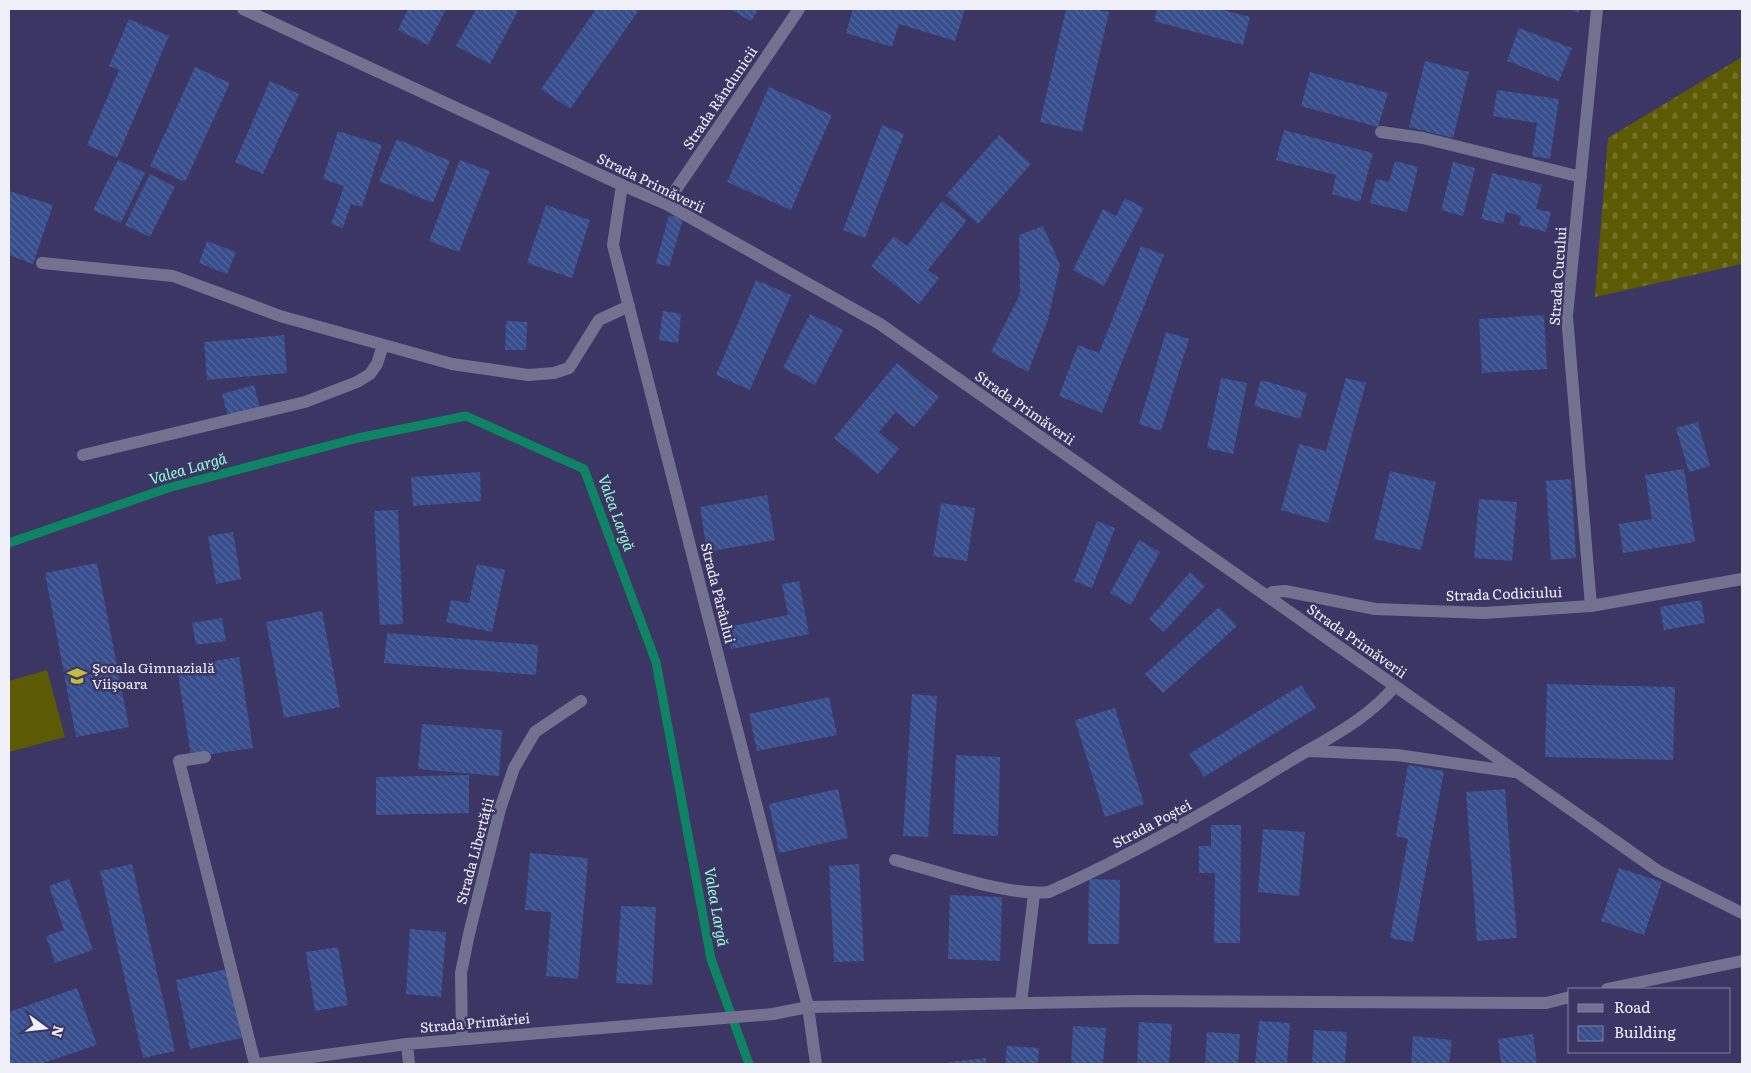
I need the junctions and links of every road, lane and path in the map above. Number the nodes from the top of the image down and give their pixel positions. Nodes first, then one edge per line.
1 (245, 9) edge
2 (799, 9) edge
3 (1596, 9) edge
4 (1381, 132) dead end
5 (1581, 177) junction
6 (622, 186) junction
7 (666, 204) junction
8 (42, 263) dead end
9 (629, 306) junction
10 (383, 345) junction
11 (83, 455) dead end
12 (1742, 578) edge
13 (1267, 596) junction
14 (1591, 606) junction
15 (1395, 686) junction
16 (581, 701) dead end
17 (1308, 750) junction
18 (205, 757) dead end
19 (1518, 773) junction
20 (895, 860) dead end
21 (1034, 894) junction
22 (1742, 913) edge
23 (1742, 961) edge
24 (1612, 988) edge
25 (1568, 998) edge
26 (1021, 1003) junction
27 (808, 1008) junction
28 (462, 1039) junction
29 (407, 1044) junction
30 (255, 1064) edge
31 (259, 1064) edge
32 (409, 1064) edge
33 (816, 1064) edge

1 - 6 street, Strada Primăverii
2 - 7 street, Strada Rândunicii
3 - 5 street, Strada Cucului
4 - 5 street
5 - 14 street, Strada Cucului
6 - 7 street, Strada Primăverii
6 - 9 street, Strada Pârâului
7 - 13 street, Strada Primăverii
8 - 10 street
9 - 10 street
9 - 27 street, Strada Pârâului
10 - 11 street
12 - 14 street, Strada Codiciului
13 - 14 street, Strada Codiciului
13 - 15 street, Strada Primăverii
15 - 17 street, Strada Poștei
15 - 19 street, Strada Primăverii
16 - 28 street, Strada Libertății
17 - 19 street
17 - 21 street, Strada Poștei
18 - 30 street
19 - 22 street, Strada Primăverii
20 - 21 street, Strada Poștei
21 - 26 street
23 - 24 street
25 - 26 street, Strada Primăriei
26 - 27 street, Strada Primăriei
27 - 28 street, Strada Primăriei
27 - 33 street, Strada Pârâului
28 - 29 street, Strada Primăriei
29 - 31 street, Strada Primăriei
29 - 32 street

